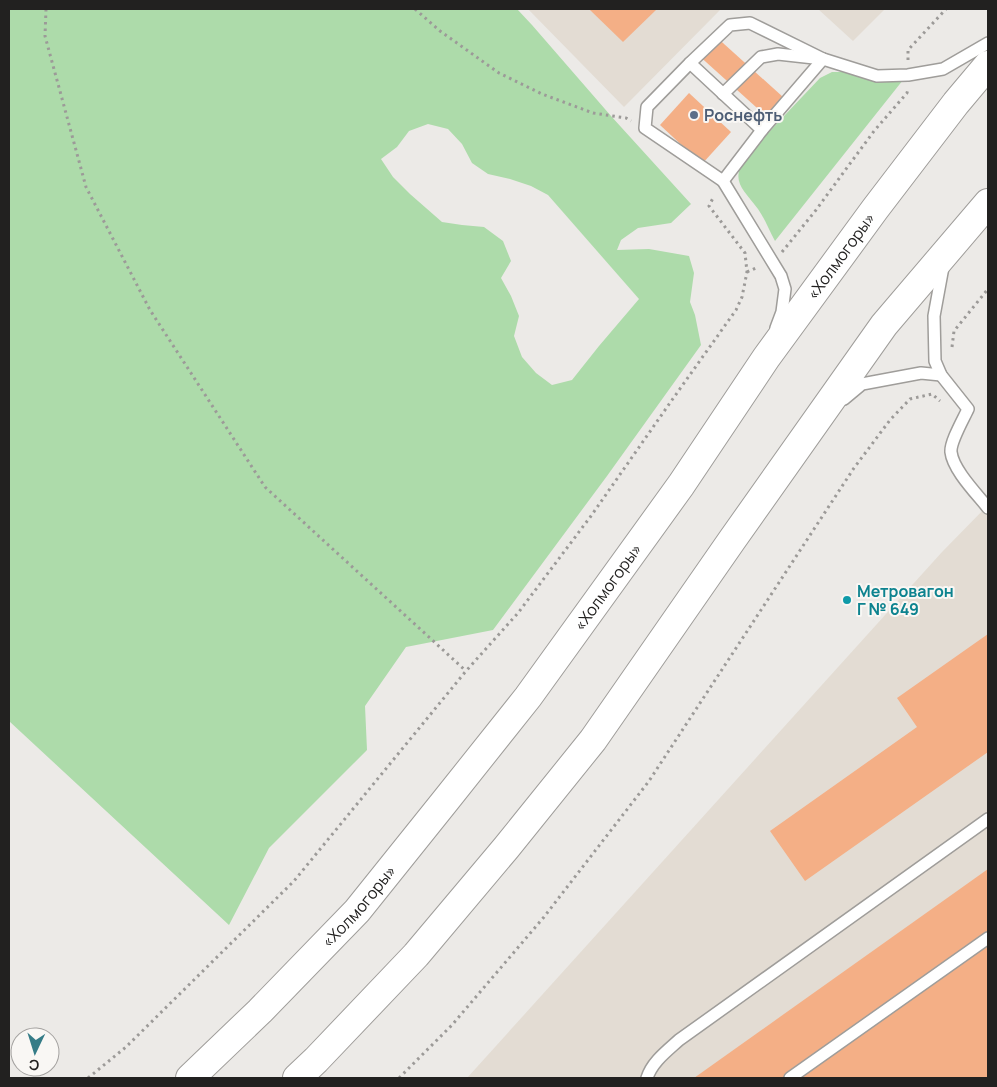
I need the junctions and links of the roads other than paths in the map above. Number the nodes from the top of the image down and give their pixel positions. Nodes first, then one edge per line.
1 (988, 43) edge
2 (823, 59) junction
3 (690, 63) junction
4 (988, 65) edge
5 (723, 94) junction
6 (762, 130) junction
7 (722, 182) junction
8 (988, 203) edge
9 (945, 252) junction
10 (766, 358) junction
11 (941, 375) junction
12 (814, 425) junction
13 (988, 508) edge
14 (988, 819) edge
15 (988, 938) edge
16 (190, 1078) edge
17 (297, 1078) edge
18 (647, 1078) edge
19 (790, 1078) edge

1 - 2 lane
2 - 3 lane
2 - 5 lane
2 - 6 lane
3 - 5 lane
3 - 7 lane
4 - 10 highway, «Холмогоры»
5 - 6 lane
6 - 7 lane
7 - 10 lane
8 - 9 highway
9 - 11 lane
9 - 12 highway
10 - 16 highway, «Холмогоры»
11 - 12 lane
11 - 13 lane
12 - 17 highway
14 - 18 lane
15 - 19 lane

